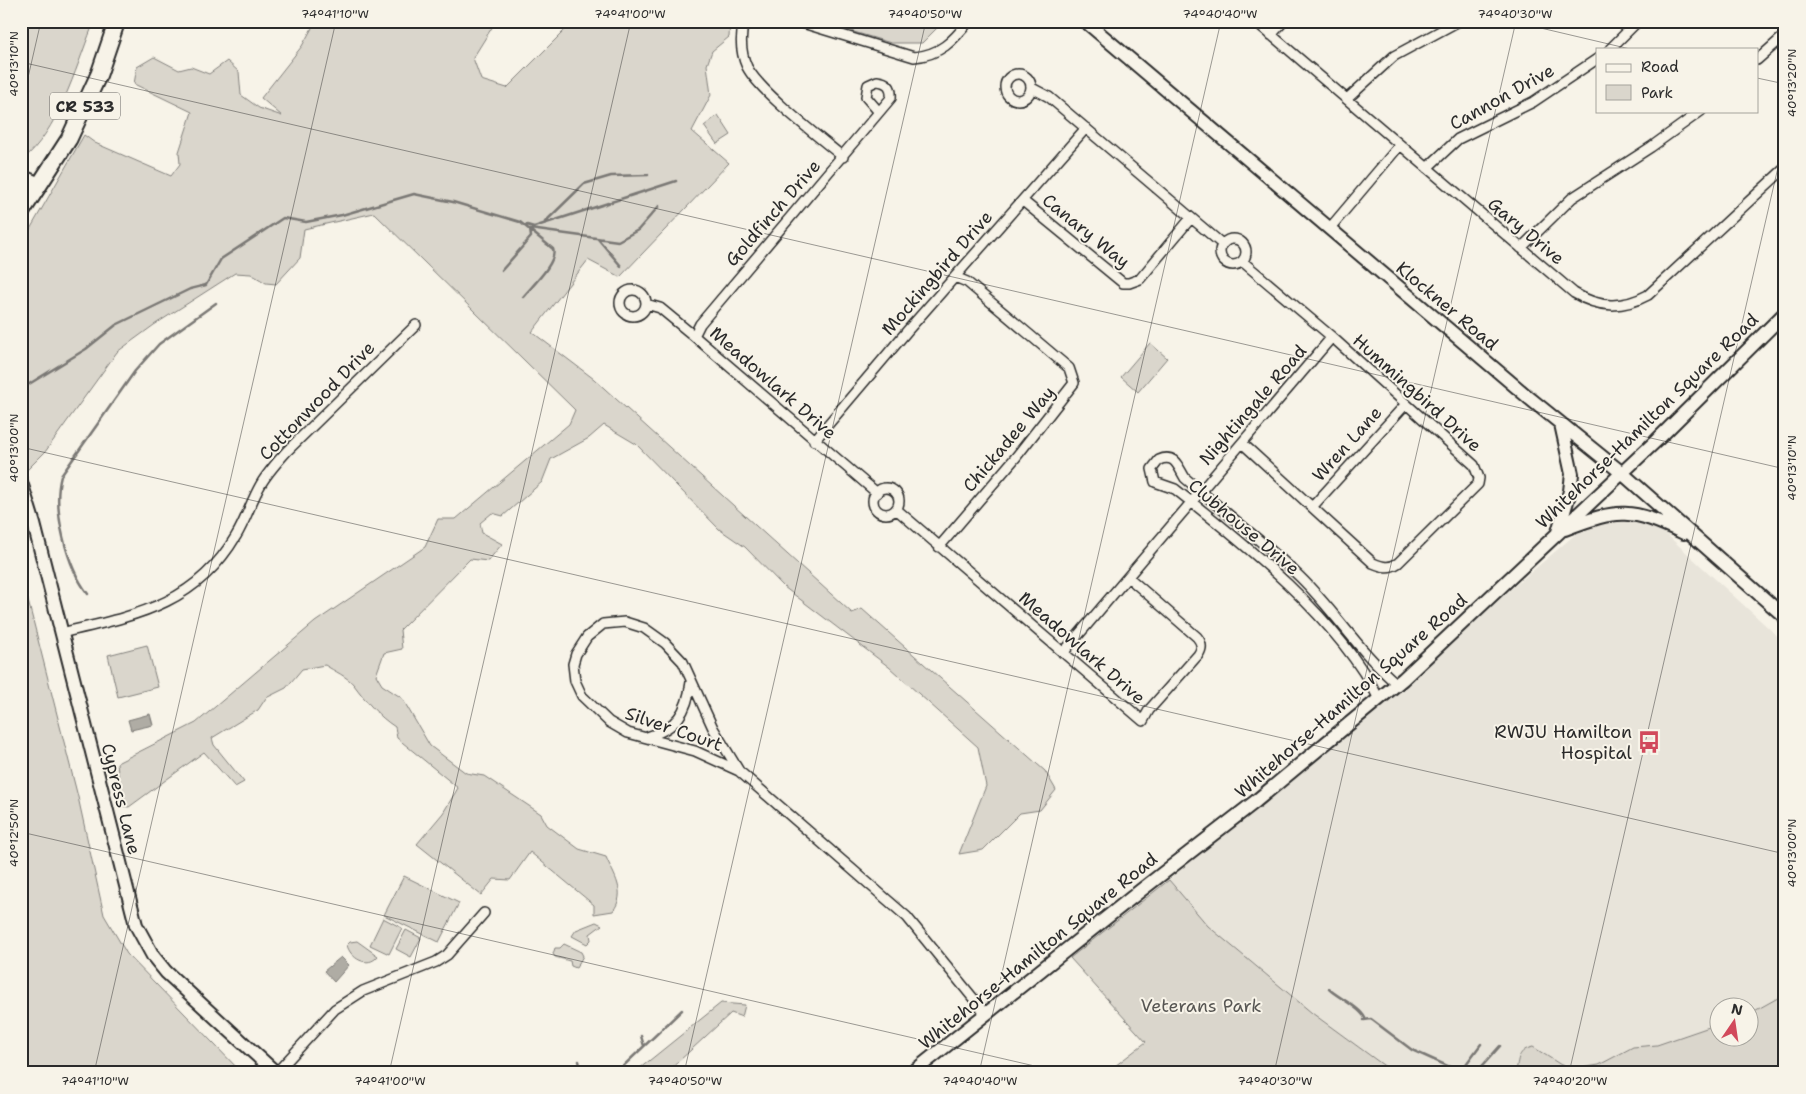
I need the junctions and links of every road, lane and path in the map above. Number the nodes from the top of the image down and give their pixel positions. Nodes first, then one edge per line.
1 (117, 21) edge
2 (744, 21) edge
3 (796, 21) edge
4 (969, 21) edge
5 (1085, 21) edge
6 (1255, 21) edge
7 (1284, 21) edge
8 (1459, 21) edge
9 (1638, 21) edge
10 (1271, 35) junction
11 (1785, 35) edge
12 (1611, 48) edge
13 (1758, 59) edge
14 (1596, 60) edge
15 (1032, 88) dead end
16 (1347, 100) junction
17 (879, 112) dead end
18 (1700, 112) edge
19 (1086, 128) junction
20 (1400, 145) junction
21 (842, 157) junction
22 (1427, 168) junction
23 (1785, 168) edge
24 (21, 176) edge
25 (40, 184) junction
26 (1023, 201) junction
27 (21, 213) edge
28 (1191, 218) junction
29 (1329, 229) junction
30 (1222, 244) junction
31 (1521, 248) junction
32 (1242, 262) junction
33 (955, 278) junction
34 (646, 304) dead end
35 (1785, 313) edge
36 (416, 325) dead end
37 (694, 336) junction
38 (1332, 338) junction
39 (1405, 405) junction
40 (1561, 424) junction
41 (814, 441) junction
42 (1242, 442) junction
43 (1622, 472) junction
44 (21, 482) edge
45 (877, 492) junction
46 (1200, 492) junction
47 (1192, 502) junction
48 (1313, 506) junction
49 (896, 510) junction
50 (1558, 532) junction
51 (1695, 538) junction
52 (939, 546) junction
53 (1128, 577) junction
54 (1334, 614) junction
55 (1785, 617) edge
56 (1324, 624) junction
57 (61, 633) junction
58 (1356, 640) junction
59 (1346, 650) junction
60 (1063, 653) junction
61 (691, 682) junction
62 (1397, 684) junction
63 (1379, 700) junction
64 (647, 737) junction
65 (739, 771) junction
66 (484, 913) dead end
67 (986, 1014) junction
68 (276, 1073) edge
69 (912, 1073) edge

1 - 25 main road, CR 533
2 - 21 street
3 - 4 street
5 - 29 street, Klockner Road
6 - 10 street, Gary Drive
7 - 10 street
8 - 16 street
9 - 12 street
10 - 16 street, Gary Drive
11 - 13 street
14 - 22 street, Cannon Drive
15 - 19 street, Hummingbird Drive
16 - 20 street, Gary Drive
17 - 21 street, Goldfinch Drive
18 - 31 street
19 - 26 street, Mockingbird Drive
19 - 28 street, Hummingbird Drive
20 - 22 street, Gary Drive
20 - 29 street
21 - 37 street, Goldfinch Drive
22 - 31 street, Gary Drive
23 - 31 street, Gary Drive
24 - 25 street
25 - 27 main road, CR 533
26 - 28 street, Canary Way
26 - 33 street, Mockingbird Drive
28 - 30 street, Hummingbird Drive
29 - 40 street, Klockner Road
30 - 32 street, Hummingbird Drive
30 - 32 street
32 - 38 street, Hummingbird Drive
33 - 41 street, Mockingbird Drive
33 - 52 street, Chickadee Way
34 - 37 street, Meadowlark Drive
35 - 43 street, Whitehorse-Hamilton Square Road
36 - 57 street, Cottonwood Drive
37 - 41 street, Meadowlark Drive
38 - 39 street, Hummingbird Drive
38 - 42 street, Nightingale Road
39 - 48 street, Wren Lane
39 - 48 street, Hummingbird Drive
40 - 43 street, Klockner Road
40 - 50 street
41 - 45 street, Meadowlark Drive
42 - 46 street, Nightingale Road
42 - 48 street, Hummingbird Drive
43 - 50 street, Whitehorse-Hamilton Square Road
43 - 51 street, Klockner Road
44 - 57 street, Cypress Lane
45 - 49 street, Meadowlark Drive
45 - 49 street, Meadowlark Drive
46 - 47 street, Nightingale Road
46 - 47 street, Clubhouse Drive
46 - 54 street, Clubhouse Drive
47 - 53 street, Nightingale Road
47 - 56 street, Clubhouse Drive
49 - 52 street, Meadowlark Drive
50 - 51 street
50 - 62 street, Whitehorse-Hamilton Square Road
51 - 55 street, Klockner Road
52 - 60 street, Meadowlark Drive
53 - 60 street, Nightingale Road
53 - 60 street, Meadowlark Drive
54 - 56 street
54 - 58 street, Clubhouse Drive
56 - 59 street, Clubhouse Drive
57 - 68 street, Cypress Lane
58 - 59 street
58 - 62 street, Clubhouse Drive
59 - 63 street, Clubhouse Drive
61 - 64 street
61 - 64 street, Silver Court
61 - 65 street, Silver Court
62 - 63 street, Whitehorse-Hamilton Square Road
63 - 67 street, Whitehorse-Hamilton Square Road
64 - 65 street, Silver Court
65 - 67 street, Silver Court
66 - 68 street
67 - 69 street, Whitehorse-Hamilton Square Road

